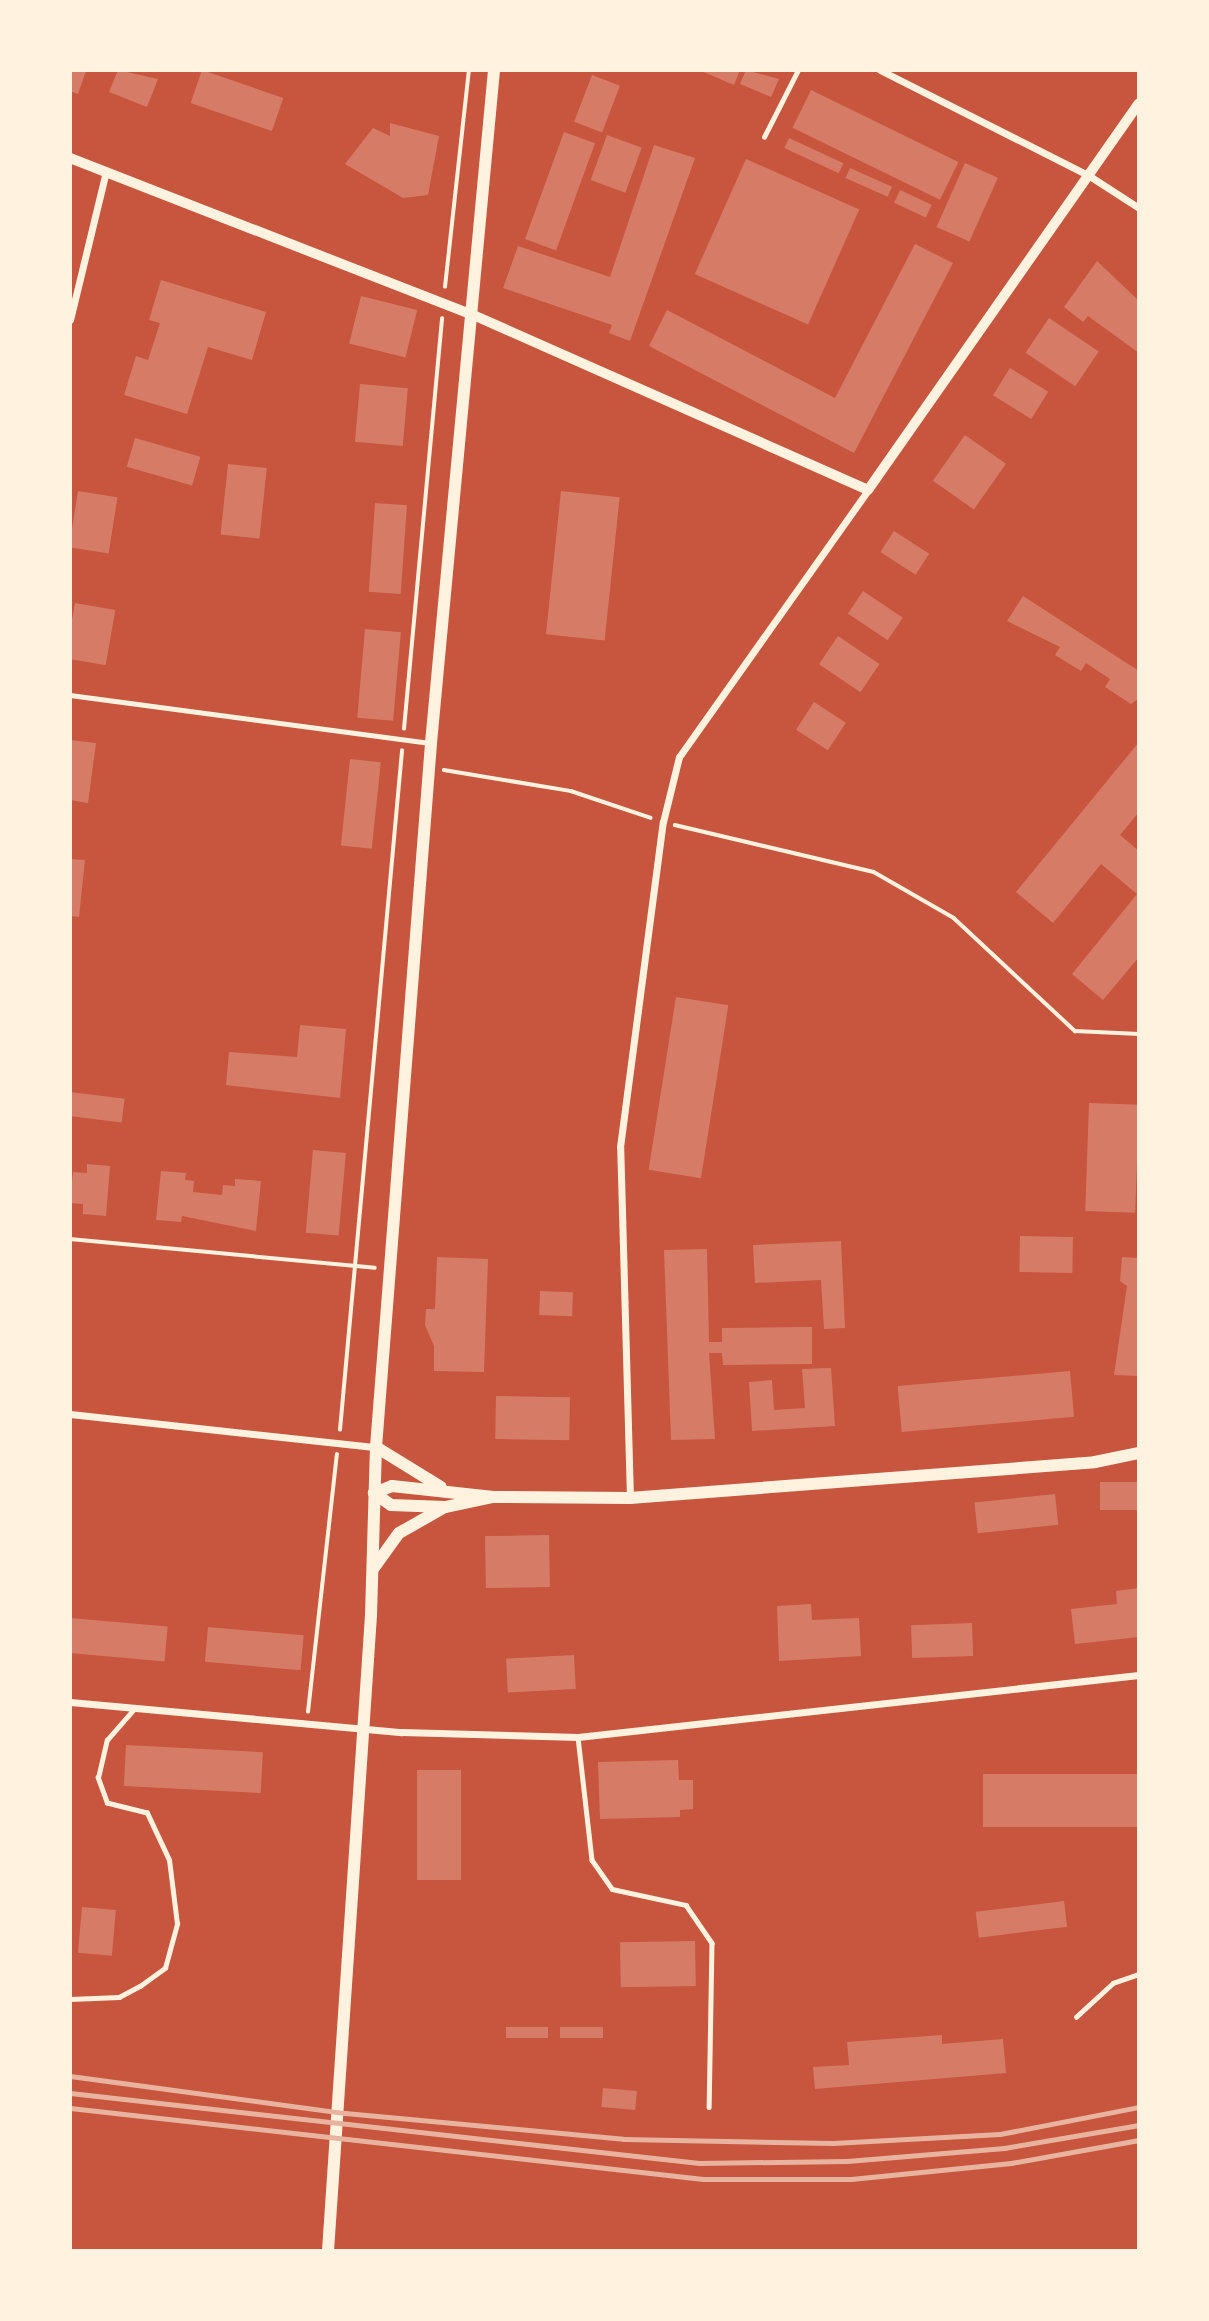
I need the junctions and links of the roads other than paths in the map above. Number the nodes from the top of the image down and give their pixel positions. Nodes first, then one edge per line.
1 (494, 70) edge
2 (798, 70) edge
3 (880, 70) edge
4 (1139, 103) edge
5 (764, 137) dead end
6 (70, 158) edge
7 (106, 171) junction
8 (1088, 175) junction
9 (1139, 208) edge
10 (471, 314) junction
11 (70, 320) edge
12 (868, 490) junction
13 (70, 695) edge
14 (431, 743) junction
15 (70, 1414) edge
16 (376, 1447) junction
17 (1139, 1453) edge
18 (444, 1489) junction
19 (374, 1493) junction
20 (493, 1497) junction
21 (630, 1498) junction
22 (444, 1507) junction
23 (373, 1569) junction
24 (1139, 1675) edge
25 (70, 1702) edge
26 (134, 1709) junction
27 (578, 1737) junction
28 (1139, 1975) edge
29 (70, 1999) edge
30 (1076, 2017) dead end
31 (709, 2107) dead end
32 (328, 2251) edge

1 - 10 main road
2 - 5 lane
3 - 8 street
4 - 8 street
6 - 7 street
7 - 10 street
7 - 11 street
8 - 9 street
8 - 12 street
10 - 12 street
10 - 14 main road
12 - 21 street
13 - 14 lane
14 - 16 main road
15 - 16 street
16 - 18 main road
16 - 19 main road
17 - 21 main road
18 - 19 main road
18 - 20 main road
19 - 22 main road
19 - 23 main road
20 - 21 main road
20 - 22 main road
22 - 23 main road
23 - 32 main road
24 - 27 street
25 - 26 street
26 - 27 street
26 - 29 lane
27 - 31 lane
28 - 30 lane

